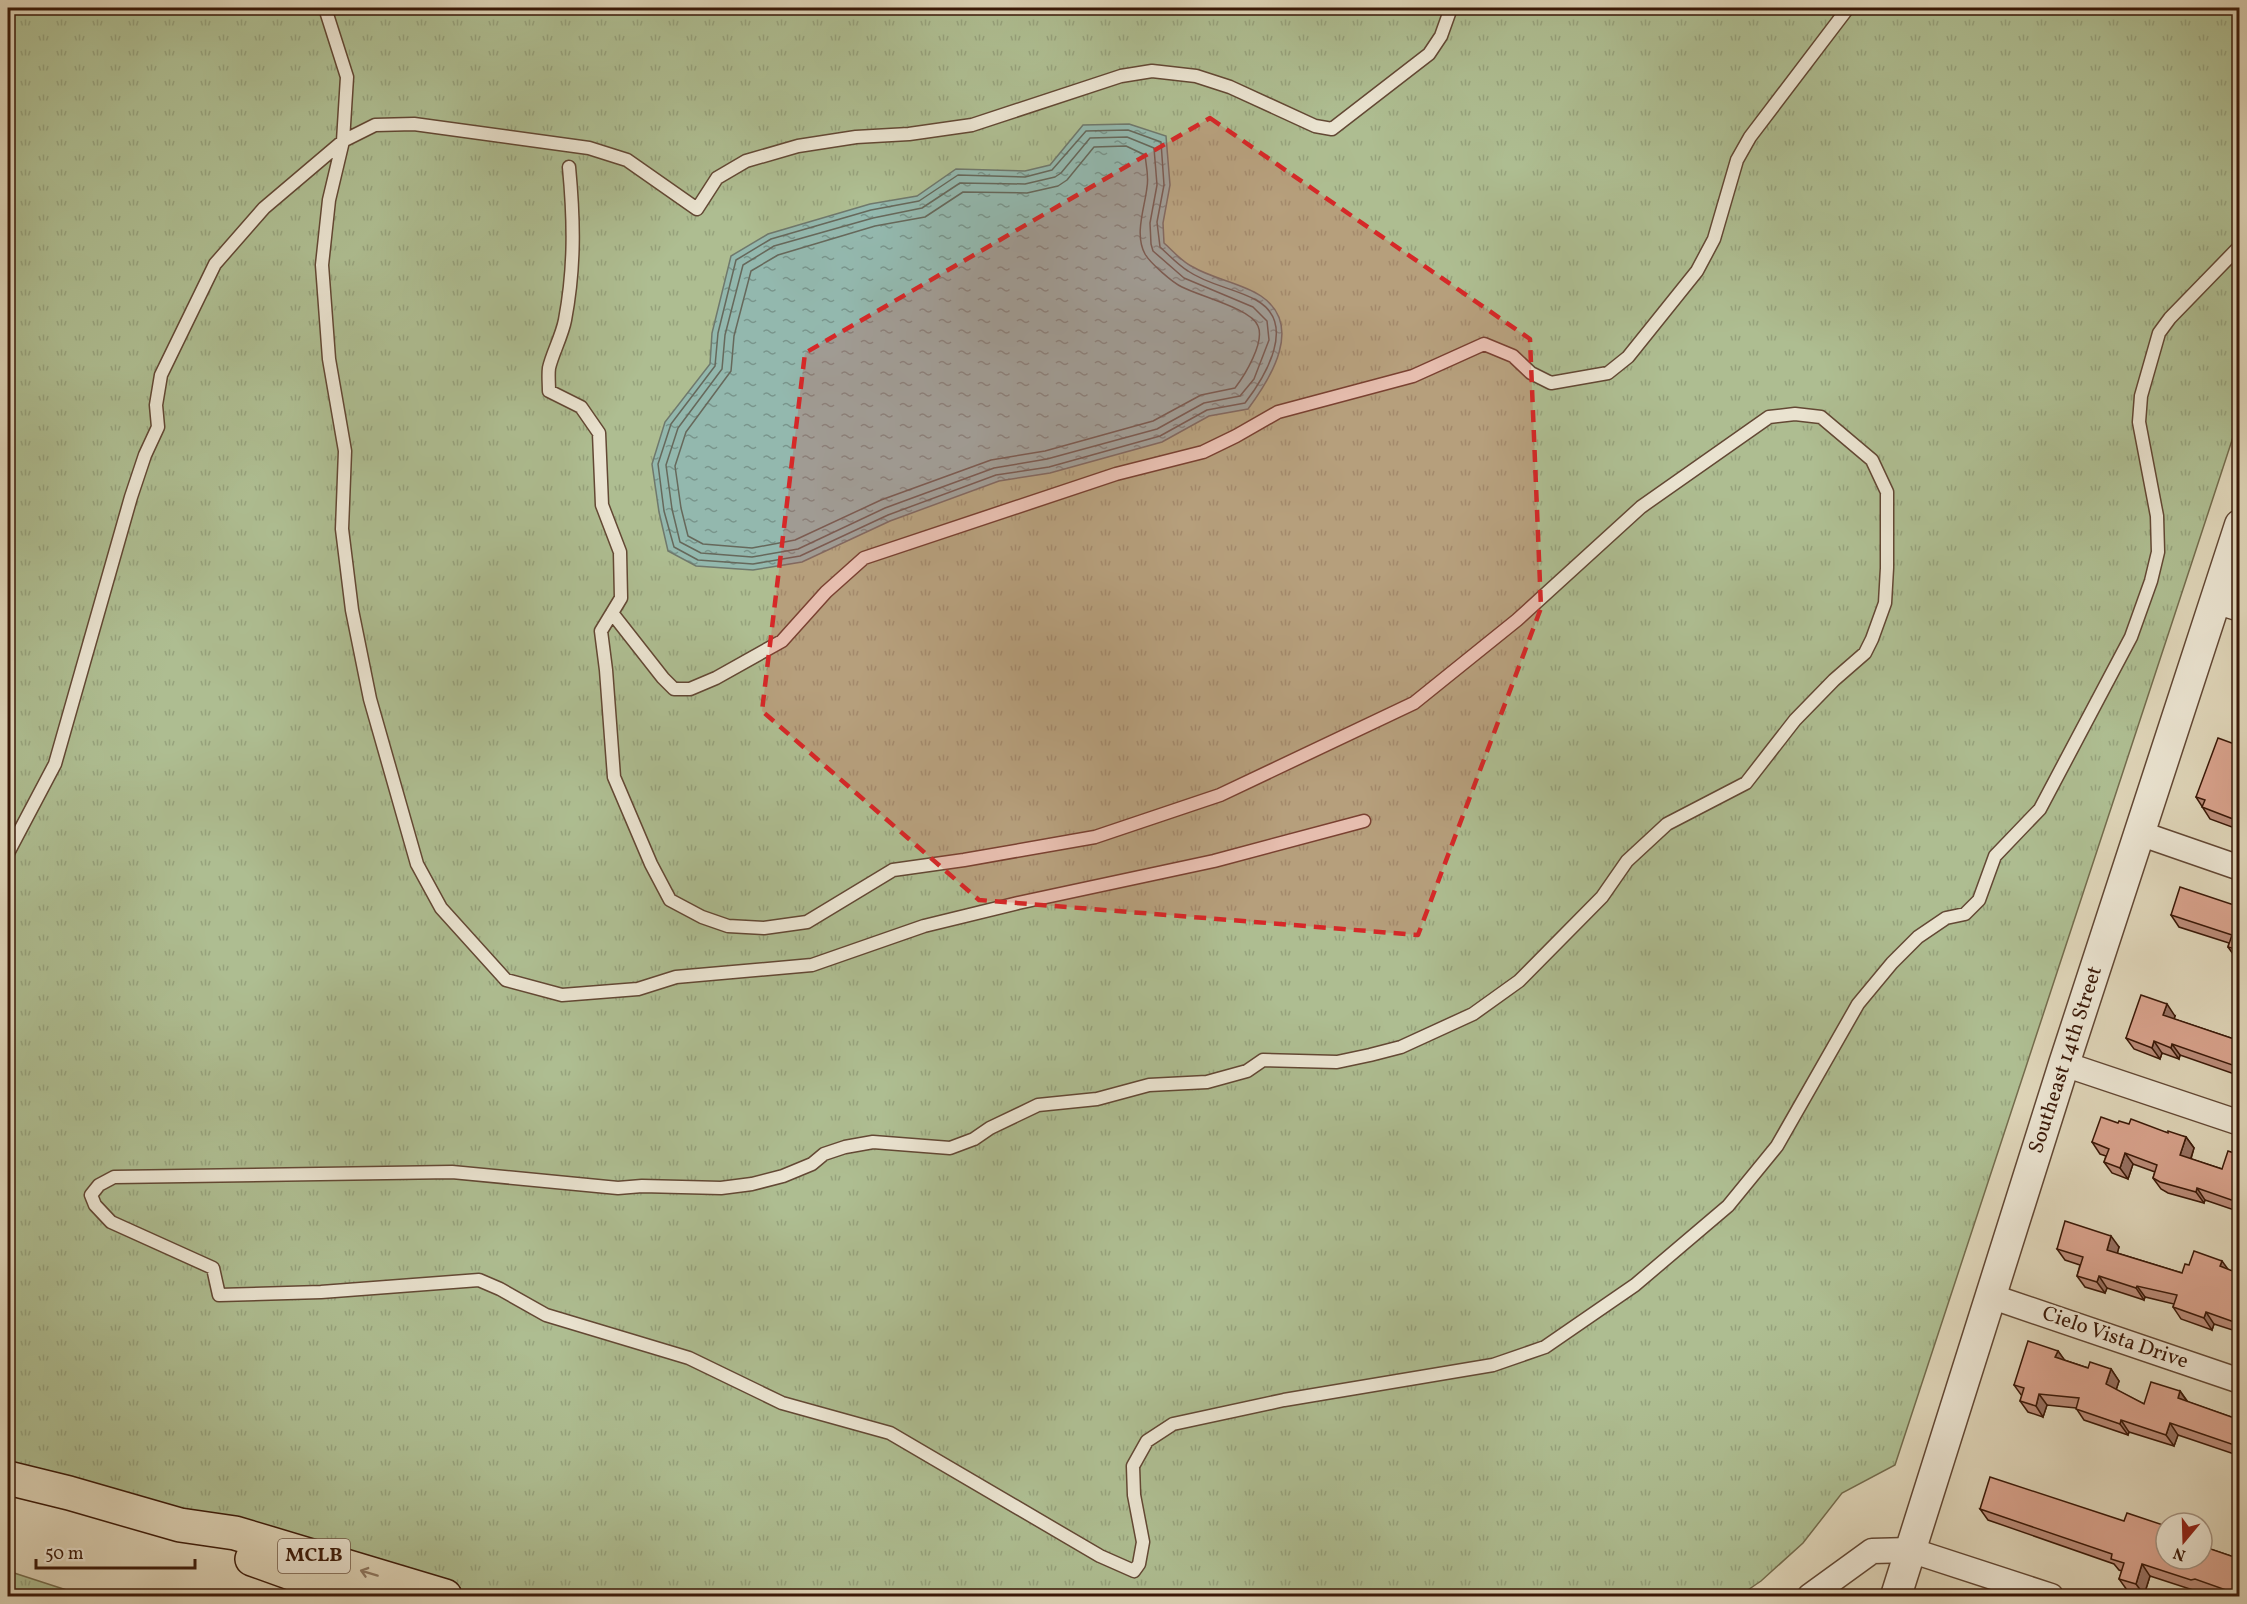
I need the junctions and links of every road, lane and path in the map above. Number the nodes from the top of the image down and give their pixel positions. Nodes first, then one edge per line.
1 (325, 8) edge
2 (1451, 8) edge
3 (1848, 8) edge
4 (343, 141) junction
5 (569, 168) dead end
6 (2240, 246) edge
7 (2240, 525) edge
8 (2227, 605) edge
9 (612, 613) junction
10 (1364, 821) dead end
11 (2139, 833) junction
12 (8, 853) edge
13 (2240, 868) edge
14 (2064, 1064) junction
15 (2240, 1123) edge
16 (1990, 1296) junction
17 (2240, 1381) edge
18 (8, 1478) edge
19 (180, 1525) junction
20 (1910, 1550) junction
21 (355, 1596) edge
22 (445, 1596) edge
23 (1810, 1596) edge
24 (1896, 1596) edge
25 (2051, 1596) edge

1 - 4 lane
2 - 4 lane
3 - 9 lane
4 - 10 lane
4 - 12 lane
5 - 9 lane
6 - 9 lane
7 - 8 street, Southeast 14th Street
8 - 11 street, Southeast 14th Street
11 - 13 street
11 - 14 street, Southeast 14th Street
14 - 15 street
14 - 16 street, Southeast 14th Street
16 - 17 street, Cielo Vista Drive
16 - 20 street, Southeast 14th Street
18 - 19 main road, MCLB
19 - 21 main road, MCLB
22 -> 19 main road, MCLB
20 - 23 street
20 - 24 street, Southeast 14th Street
20 - 25 street

